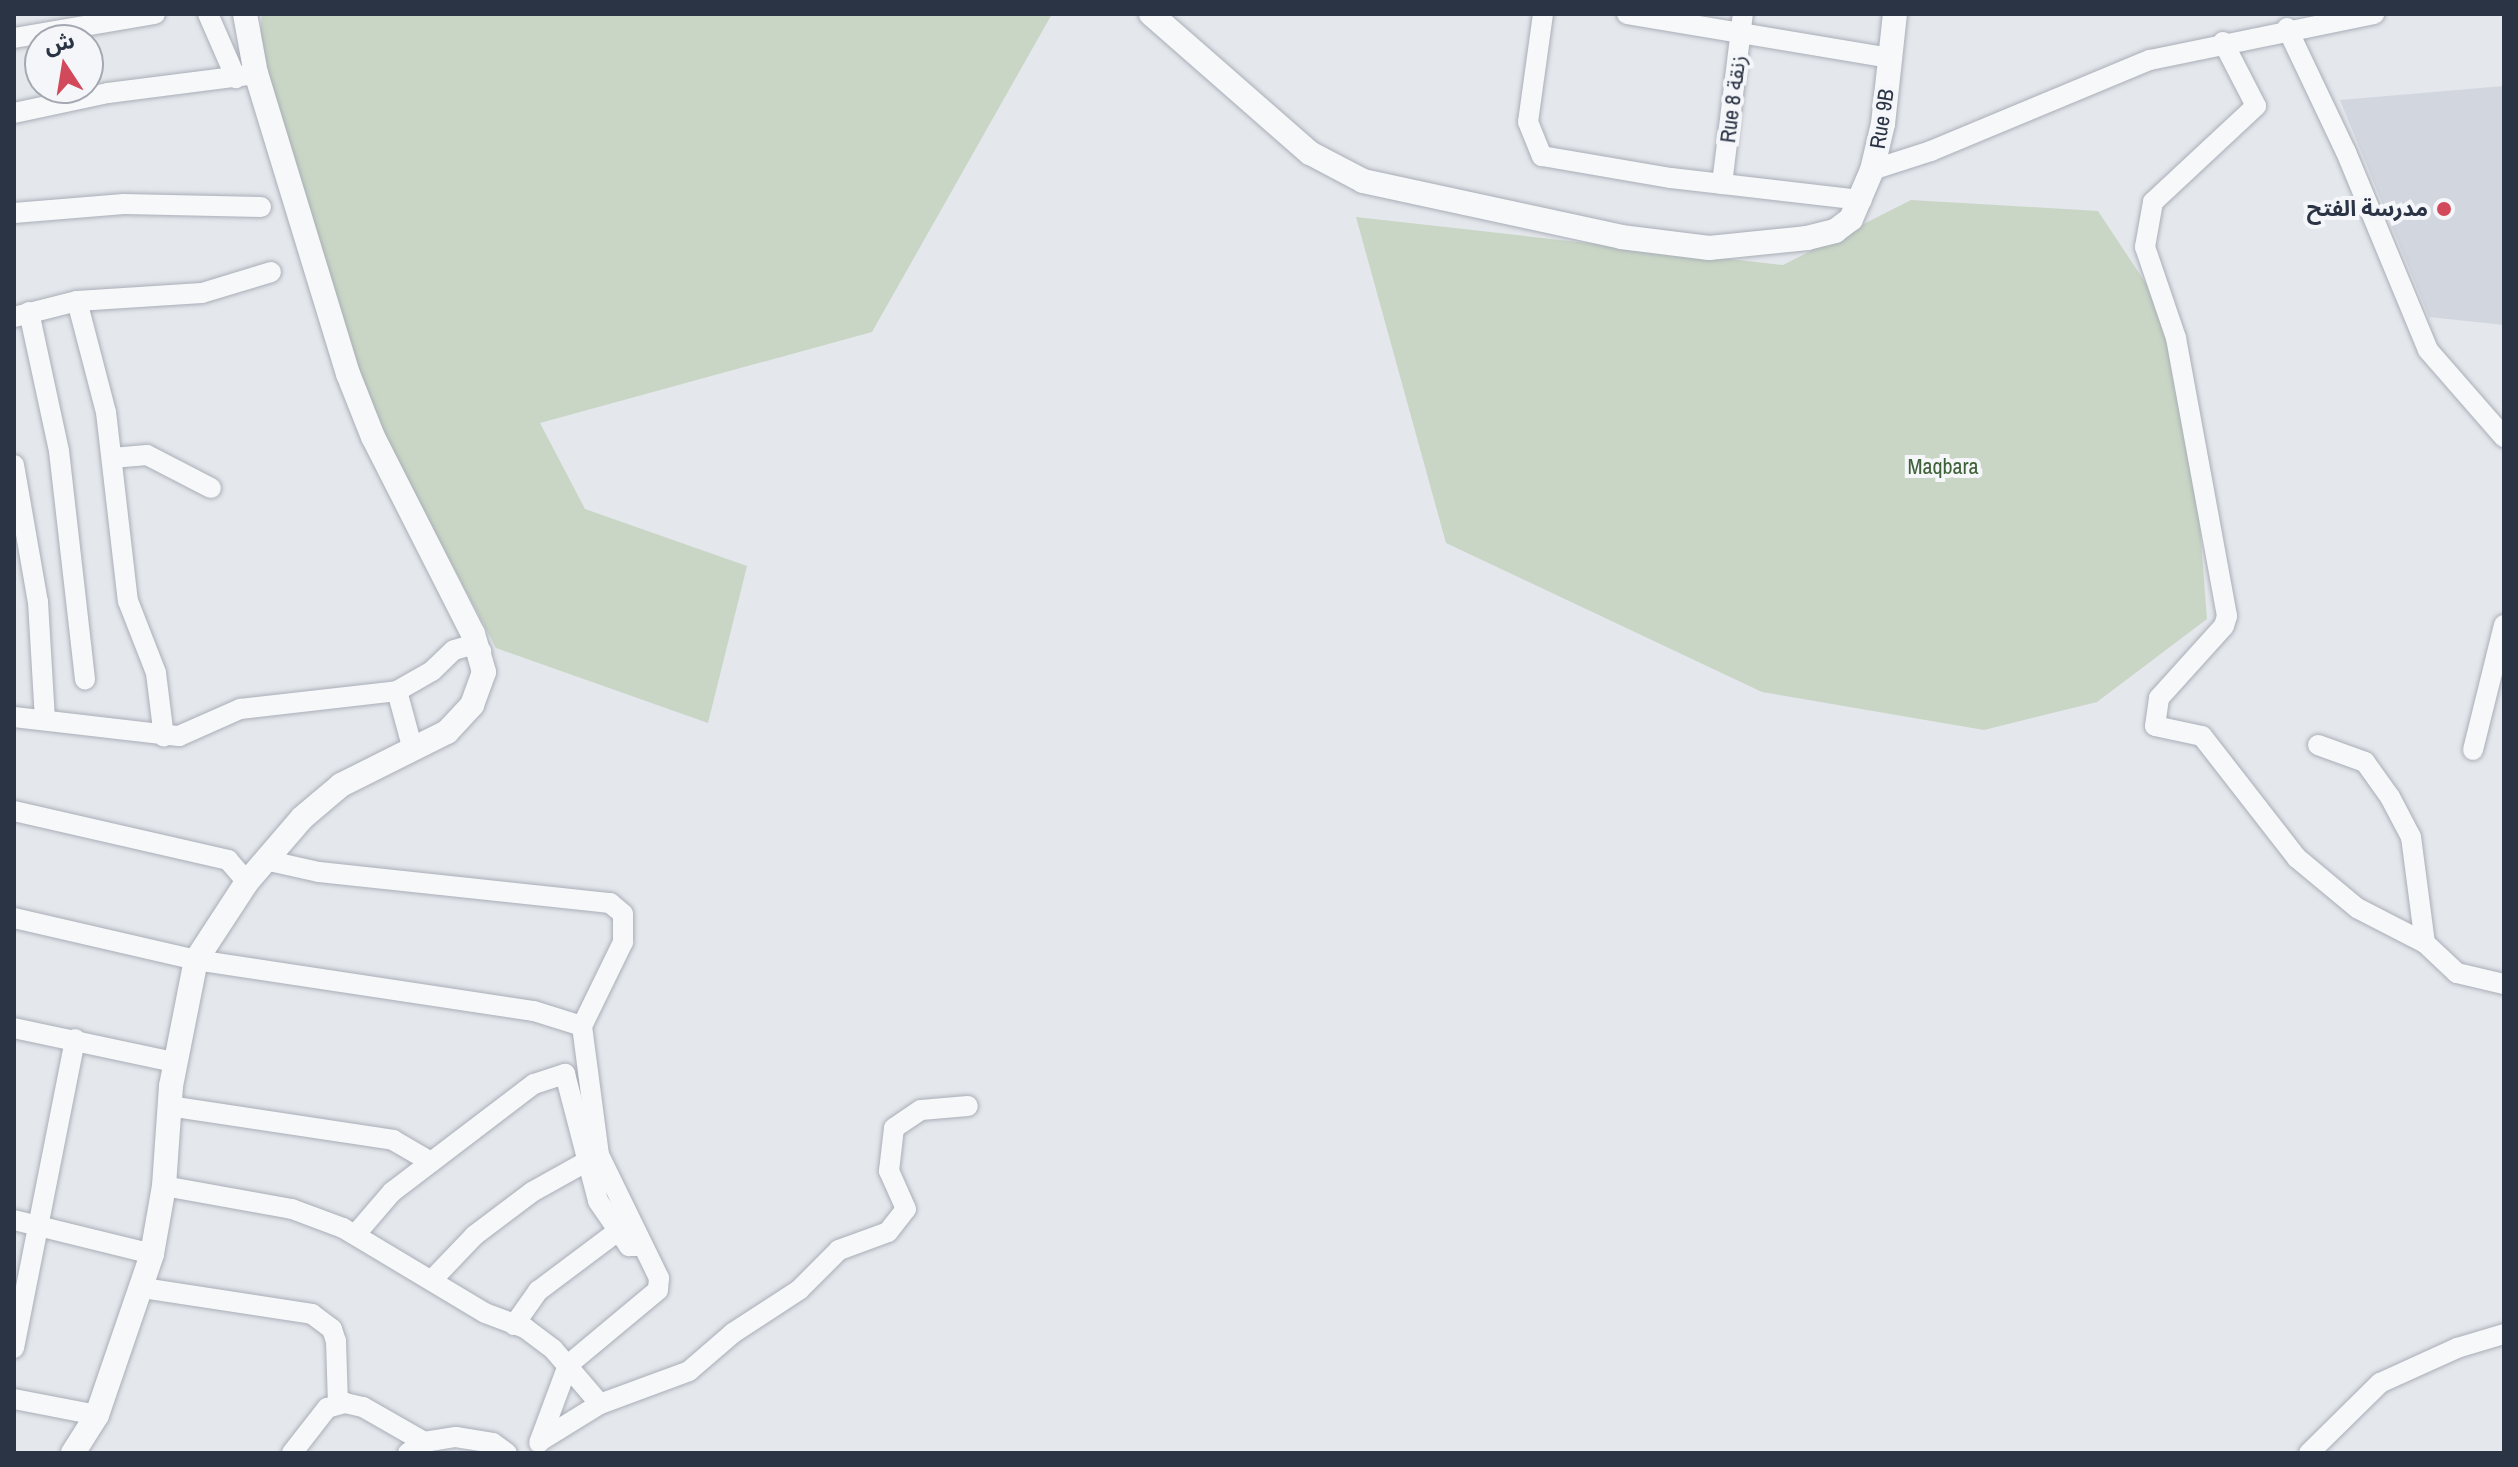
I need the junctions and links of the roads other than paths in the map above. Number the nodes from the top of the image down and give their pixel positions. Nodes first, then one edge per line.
1 (155, 14) edge
2 (208, 14) edge
3 (245, 14) edge
4 (1151, 14) edge
5 (1543, 14) edge
6 (1627, 14) edge
7 (1895, 14) edge
8 (2374, 14) edge
9 (1742, 23) edge
10 (2287, 28) junction
11 (14, 38) edge
12 (2223, 42) junction
13 (1891, 58) junction
14 (246, 76) junction
15 (14, 113) edge
16 (1872, 170) junction
17 (1722, 184) junction
18 (261, 207) dead end
19 (1856, 209) junction
20 (14, 213) edge
21 (271, 272) dead end
22 (77, 301) junction
23 (22, 314) edge
24 (2504, 437) edge
25 (112, 458) junction
26 (14, 465) edge
27 (211, 488) dead end
28 (2504, 625) edge
29 (481, 651) junction
30 (85, 680) dead end
31 (397, 691) junction
32 (14, 717) edge
33 (45, 720) junction
34 (164, 737) junction
35 (2318, 745) dead end
36 (413, 750) junction
37 (2473, 750) dead end
38 (14, 811) edge
39 (265, 860) junction
40 (247, 882) junction
41 (14, 918) edge
42 (2425, 943) junction
43 (196, 960) junction
44 (2504, 984) edge
45 (582, 1026) junction
46 (14, 1028) edge
47 (75, 1039) junction
48 (174, 1062) junction
49 (169, 1106) junction
50 (968, 1106) dead end
51 (431, 1162) junction
52 (586, 1162) junction
53 (164, 1186) junction
54 (14, 1220) edge
55 (39, 1226) junction
56 (618, 1231) junction
57 (355, 1235) junction
58 (642, 1246) junction
59 (152, 1254) junction
60 (432, 1280) junction
61 (143, 1288) junction
62 (514, 1325) junction
63 (2504, 1334) edge
64 (14, 1348) edge
65 (568, 1365) junction
66 (14, 1399) edge
67 (338, 1404) junction
68 (600, 1404) junction
69 (97, 1415) junction
70 (416, 1447) edge
71 (534, 1448) edge
72 (73, 1453) edge
73 (292, 1453) edge
74 (507, 1453) edge
75 (2309, 1453) edge

1 - 11 street
2 - 14 street
3 - 14 street
4 - 19 street
5 - 17 street
6 - 9 street
7 - 13 street, Rue 9B
8 - 10 street
9 - 13 street
9 - 17 street, Rue 8 زنقة
10 - 12 street
10 - 24 street
12 - 16 street
12 - 42 street
13 - 16 street, Rue 9B
14 - 15 street
14 - 29 street
16 - 19 street, Rue 9B
17 - 19 street
18 - 20 street
21 - 22 street
22 - 23 street
22 - 25 street
23 - 30 street
25 - 27 street
25 - 34 street
26 - 33 street
28 - 37 street
29 - 31 street
29 - 36 street
31 - 34 street
31 - 36 street
32 - 33 street
33 - 34 street
35 - 42 street
36 - 39 street
38 - 40 street
39 - 40 street
39 - 45 street
40 - 43 street
41 - 43 street
42 - 44 street
43 - 45 street
43 - 48 street
45 - 58 street
46 - 47 street
47 - 48 street
47 - 55 street
48 - 49 street
49 - 51 street
49 - 53 street
50 - 68 street
51 - 52 street
51 - 57 street
52 - 56 street
52 - 60 street
53 - 57 street
53 - 59 street
54 - 55 street
55 - 59 street
55 - 64 street
56 - 58 street
56 - 62 street
57 - 60 street
58 - 65 street
59 - 61 street
60 - 62 street
61 - 67 street
61 - 69 street
62 - 65 street
63 - 75 street
65 - 68 street
65 - 71 street
66 - 69 street
67 - 70 street
67 - 73 street
68 - 71 street
69 - 72 street
70 - 74 street

